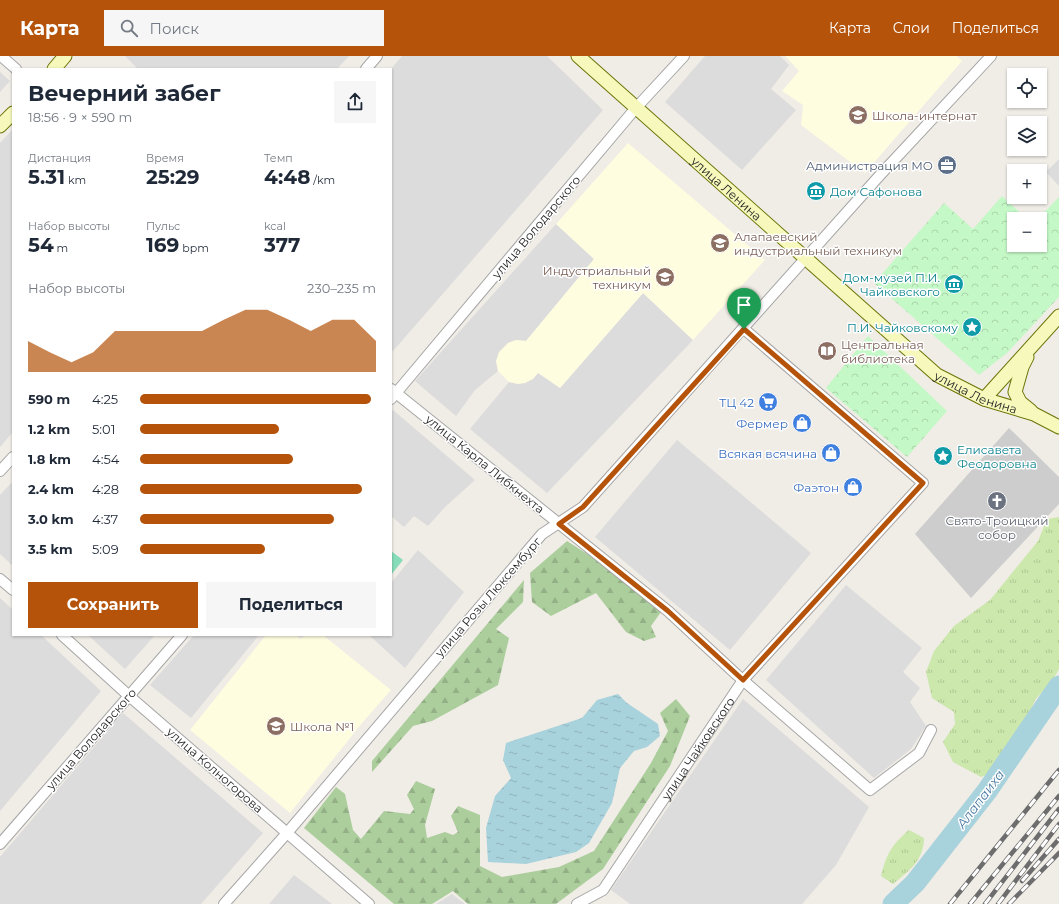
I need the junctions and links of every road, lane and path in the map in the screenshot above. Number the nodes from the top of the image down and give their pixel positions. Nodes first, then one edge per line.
1 (1, 56) edge
2 (65, 56) edge
3 (377, 56) edge
4 (578, 56) edge
5 (684, 56) edge
6 (991, 56) edge
7 (15, 68) edge
8 (55, 68) edge
9 (367, 68) edge
10 (635, 109) junction
11 (12, 114) edge
12 (0, 126) edge
13 (805, 260) junction
14 (1059, 316) edge
15 (744, 329) junction
16 (1038, 339) junction
17 (393, 394) edge
18 (984, 399) junction
19 (1034, 414) junction
20 (1059, 427) edge
21 (12, 458) edge
22 (0, 471) edge
23 (559, 524) junction
24 (0, 578) edge
25 (12, 589) edge
26 (63, 636) edge
27 (181, 636) edge
28 (743, 680) junction
29 (128, 695) junction
30 (931, 730) dead end
31 (287, 833) junction
32 (0, 844) edge
33 (224, 904) edge
34 (369, 904) edge
35 (577, 904) edge

1 - 7 street
2 - 8 street
3 - 9 street
4 - 10 street, улица Ленина
5 - 10 street, улица Володарского
6 - 13 street, улица Розы Люксембург
10 - 13 street, улица Ленина
10 - 17 street, улица Володарского
11 - 12 street
13 - 15 street, улица Розы Люксембург
13 - 18 street, улица Ленина
14 - 16 street
15 - 23 street, улица Розы Люксембург
15 - 28 street, улица Чайковского
16 - 18 street
16 - 19 street
17 - 23 street, улица Карла Либкнехта
18 - 19 street, улица Ленина
19 - 20 street, улица Ленина
21 - 22 street
23 - 28 street, улица Карла Либкнехта
23 - 31 street, улица Розы Люксембург
24 - 25 street
26 - 29 street, улица Колногорова
27 - 29 street, улица Володарского
28 - 30 street, улица Карла Либкнехта
28 - 35 street, улица Чайковского
29 - 31 street, улица Колногорова
29 - 32 street, улица Володарского
31 - 33 street, улица Розы Люксембург
31 - 34 street, улица Колногорова

